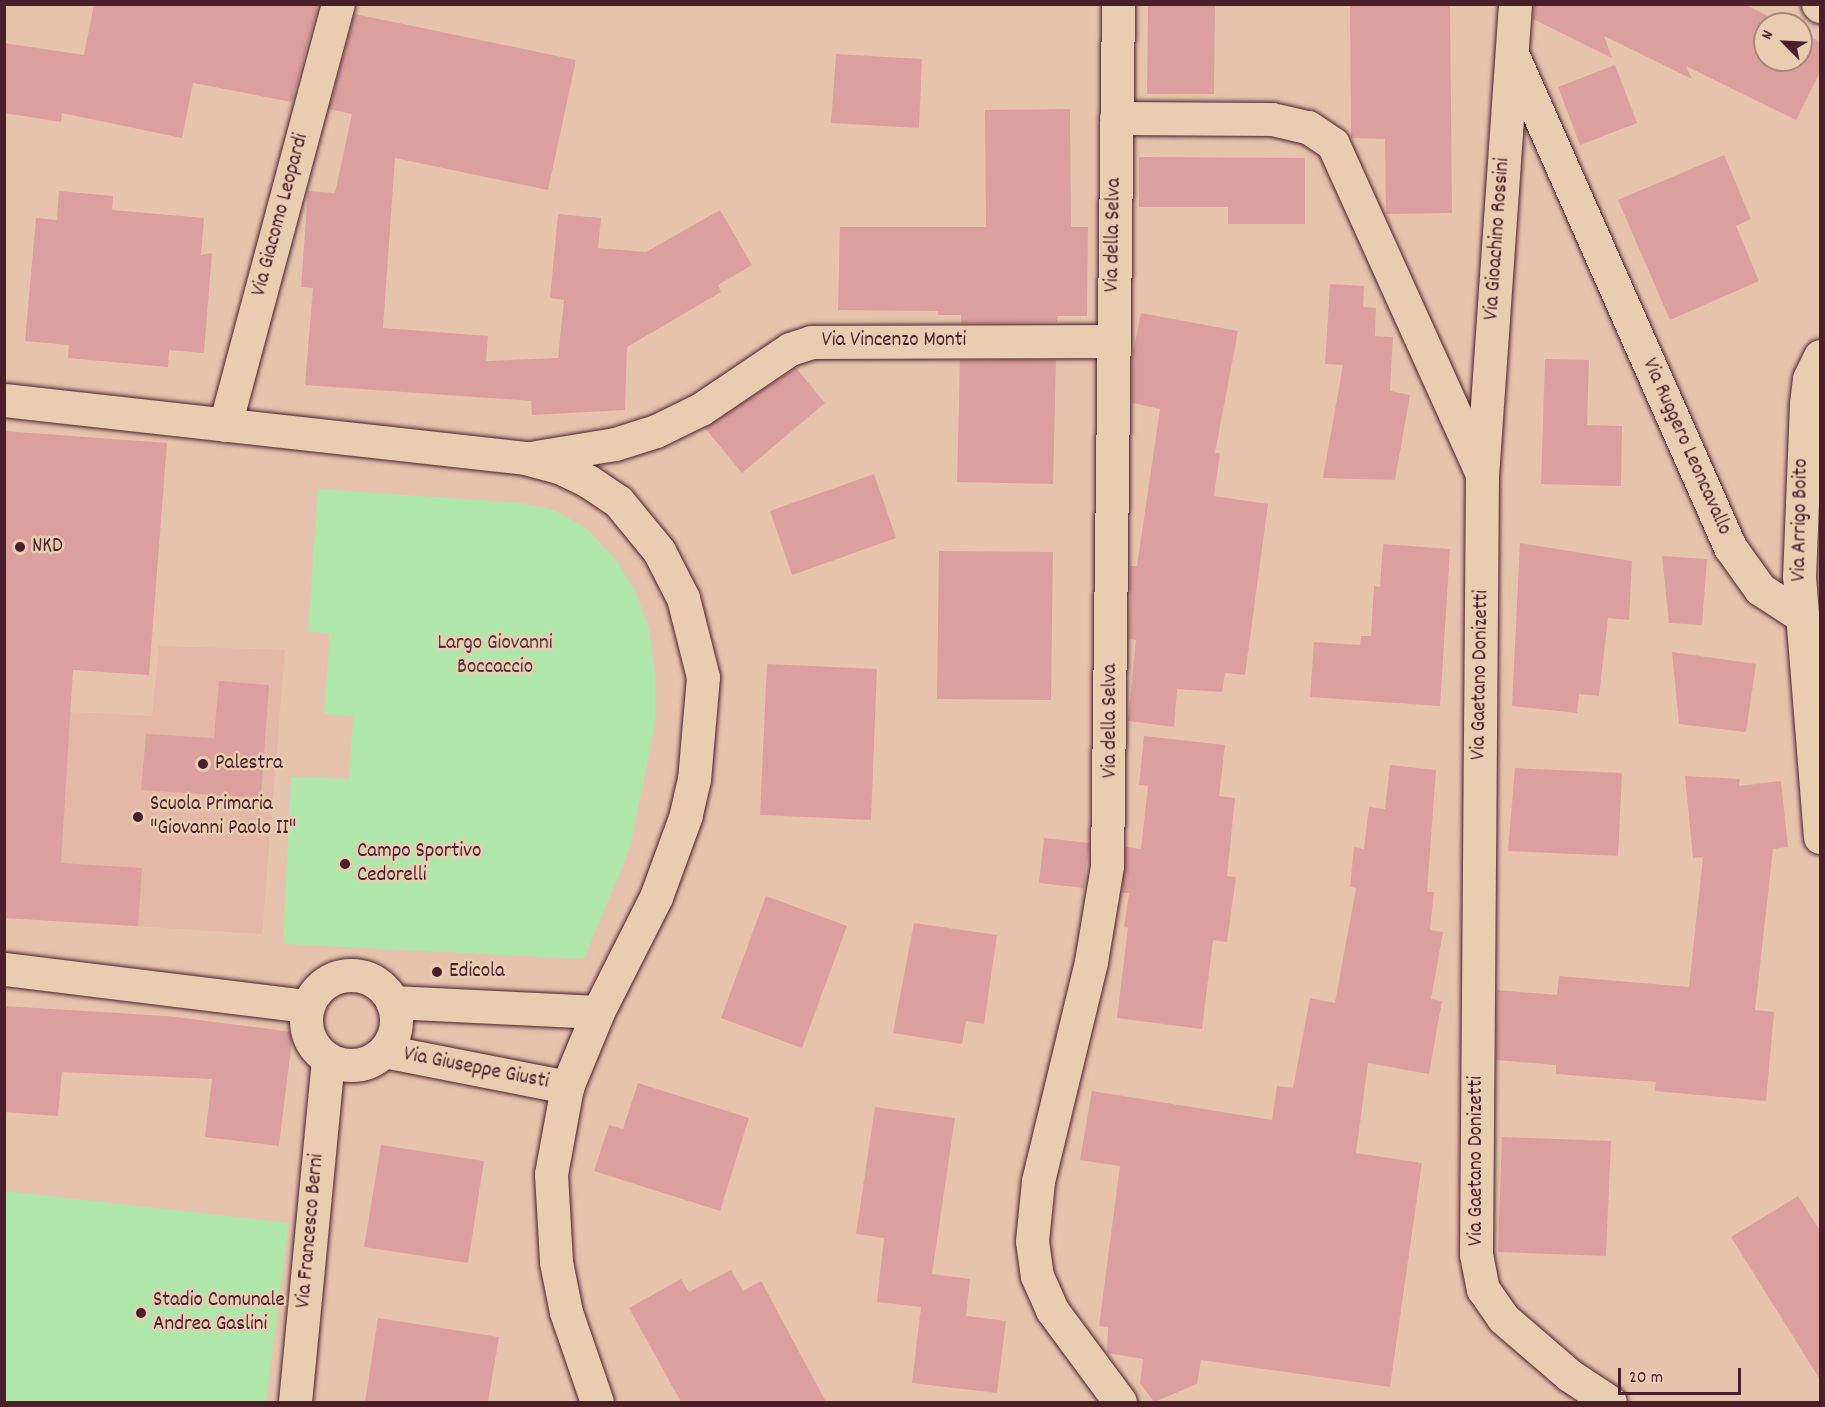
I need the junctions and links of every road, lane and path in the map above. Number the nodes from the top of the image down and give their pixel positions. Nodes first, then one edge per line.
1 (338, 4) edge
2 (1118, 4) edge
3 (1515, 4) edge
4 (1511, 52) junction
5 (1116, 118) junction
6 (1112, 341) junction
7 (1821, 356) edge
8 (4, 400) edge
9 (225, 425) junction
10 (525, 458) junction
11 (1482, 474) junction
12 (1800, 615) junction
13 (1821, 837) edge
14 (4, 969) edge
15 (393, 1002) junction
16 (307, 1006) junction
17 (598, 1012) junction
18 (384, 1051) junction
19 (328, 1060) junction
20 (567, 1087) junction
21 (295, 1402) edge
22 (597, 1402) edge
23 (1120, 1402) edge
24 (1610, 1402) edge

1 - 9 street, Via Giacomo Leopardi
2 - 5 street, Via della Selva
3 - 4 street, Via Gioachino Rossini
4 - 11 street, Via Gioachino Rossini
4 - 12 street, Via Ruggero Leoncavallo
5 - 6 street, Via della Selva
5 - 11 street, Via Gaetano Donizetti
6 - 10 street, Via Vincenzo Monti
6 - 23 street, Via della Selva
7 - 12 street, Via Arrigo Boito
8 - 9 street
9 - 10 street
10 - 17 street
11 - 24 street, Via Gaetano Donizetti
12 - 13 street
14 - 16 street
15 - 16 street
15 - 17 street
15 - 18 street, Via Giuseppe Giusti
16 - 19 street
17 - 20 street
18 - 19 street, Via Giuseppe Giusti
18 - 20 street, Via Giuseppe Giusti
19 - 21 street, Via Francesco Berni
20 - 22 street, Via Giuseppe Giusti

